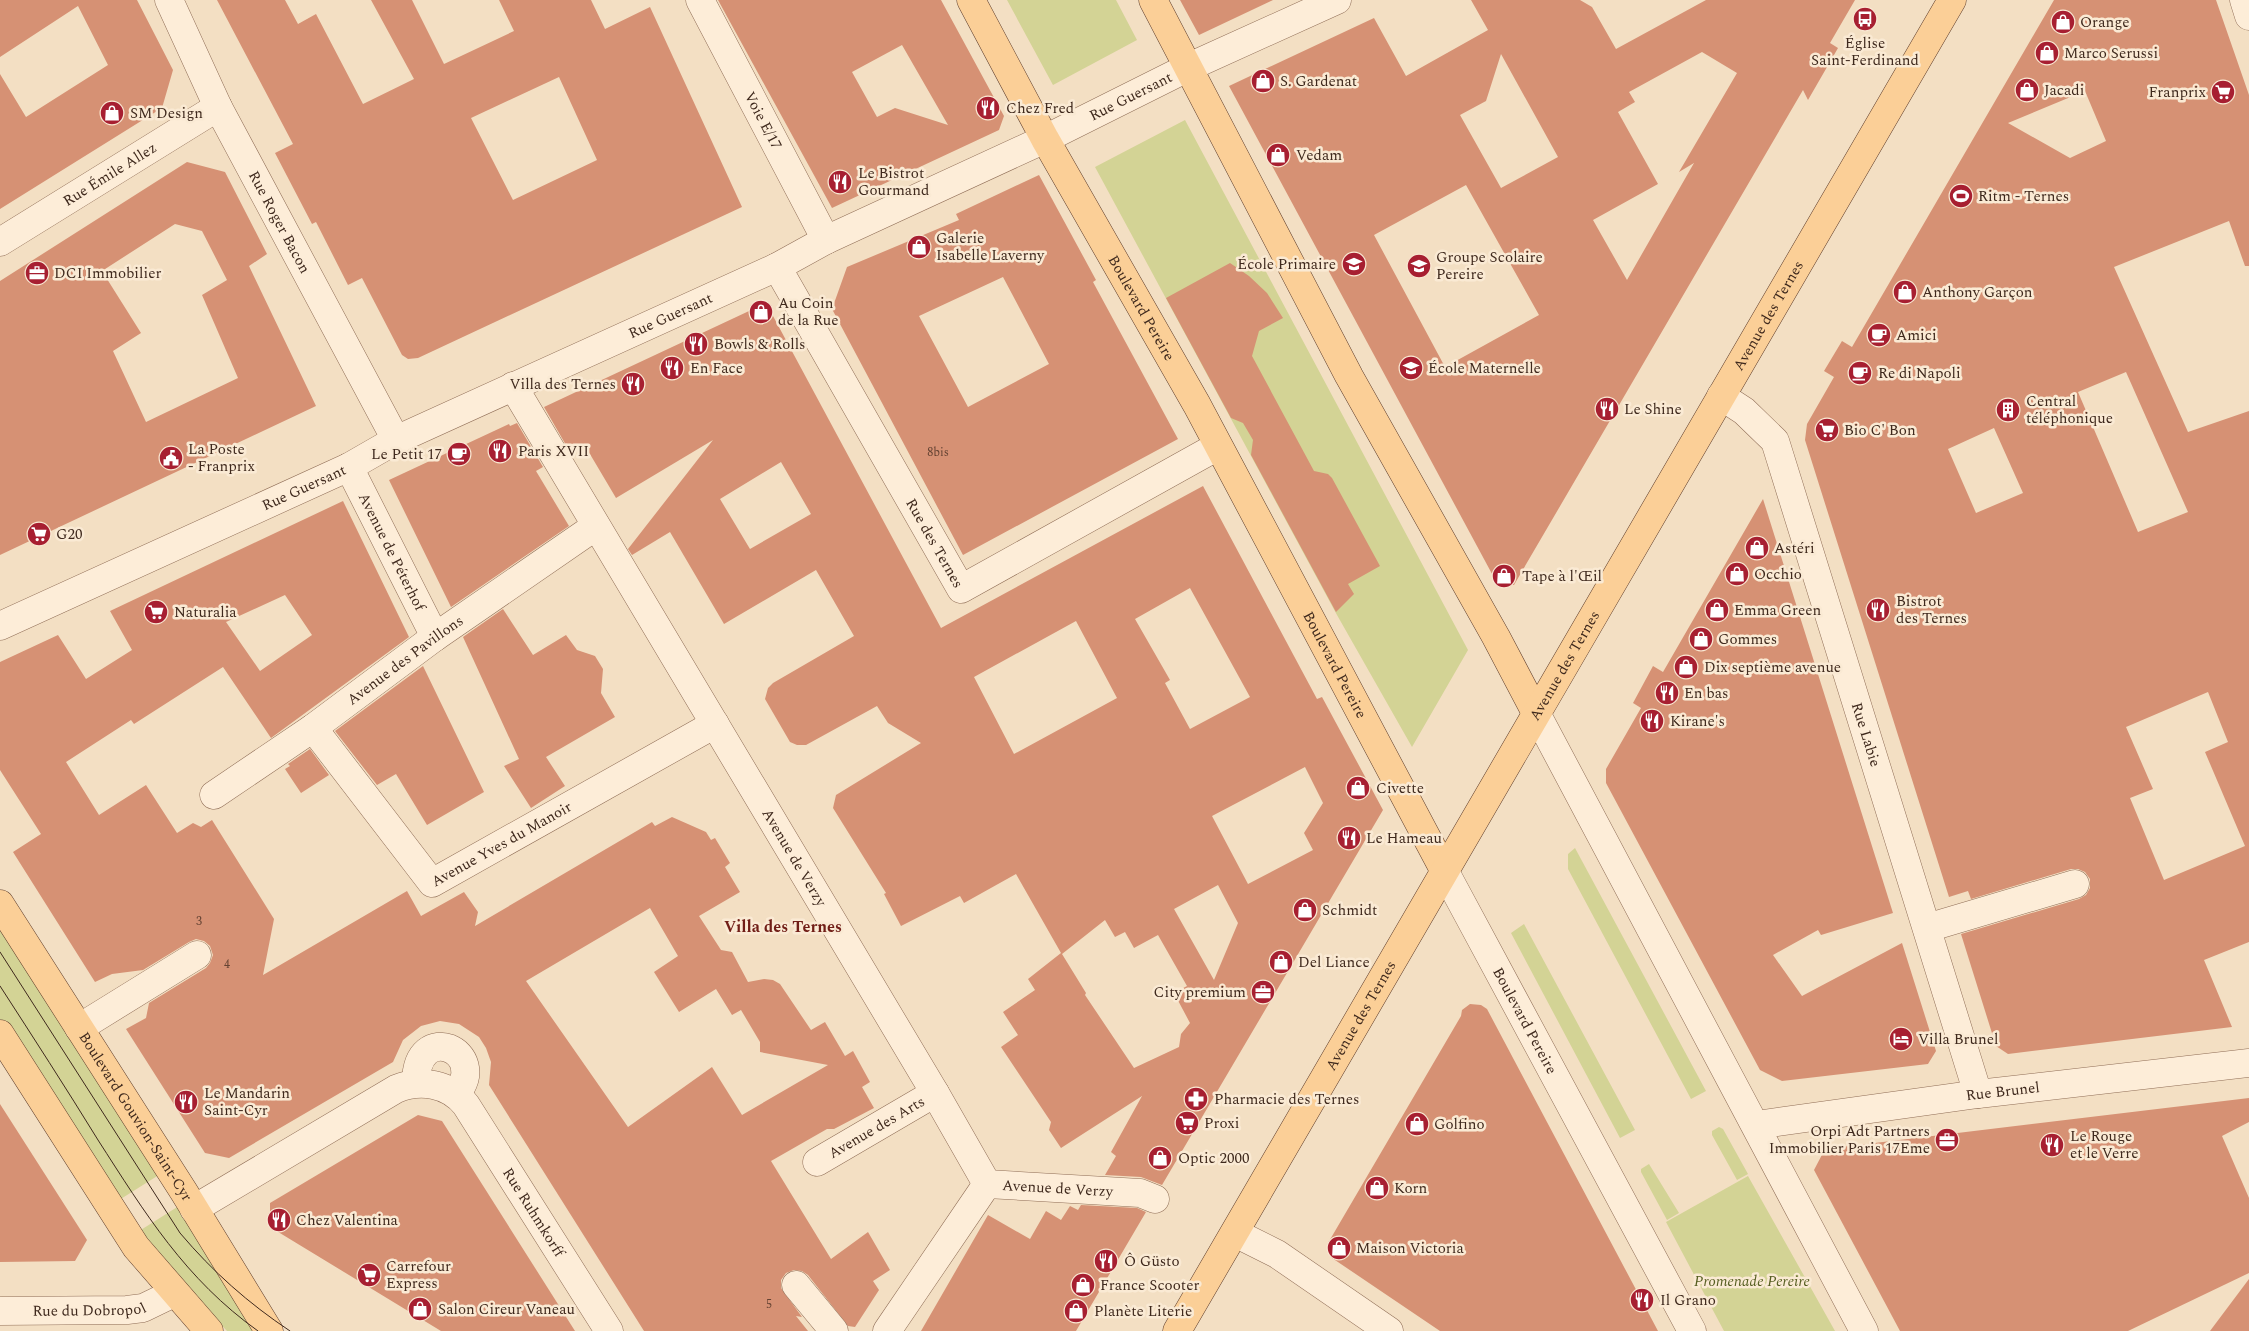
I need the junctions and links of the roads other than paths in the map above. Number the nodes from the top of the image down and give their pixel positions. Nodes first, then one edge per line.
1 (169, 0) edge
2 (700, 0) edge
3 (971, 0) edge
4 (1153, 0) edge
5 (1337, 0) edge
6 (1952, 0) edge
7 (2244, 0) edge
8 (2249, 16) edge
9 (1189, 67) junction
10 (218, 107) junction
11 (1045, 139) junction
12 (826, 240) junction
13 (0, 242) edge
14 (777, 267) junction
15 (512, 386) junction
16 (1721, 396) junction
17 (396, 440) junction
18 (1218, 446) junction
19 (349, 467) junction
20 (596, 526) junction
21 (0, 626) edge
22 (435, 637) junction
23 (1536, 713) junction
24 (715, 724) junction
25 (313, 728) junction
26 (214, 795) dead end
27 (1444, 870) junction
28 (2076, 884) dead end
29 (0, 904) edge
30 (1926, 928) junction
31 (198, 955) dead end
32 (79, 1028) junction
33 (0, 1034) edge
34 (2249, 1063) edge
35 (416, 1083) junction
36 (935, 1093) junction
37 (456, 1094) junction
38 (1978, 1094) junction
39 (1756, 1125) junction
40 (817, 1162) dead end
41 (986, 1184) junction
42 (1155, 1199) dead end
43 (194, 1209) junction
44 (1235, 1233) junction
45 (796, 1286) dead end
46 (174, 1293) junction
47 (0, 1311) edge
48 (209, 1331) edge
49 (269, 1331) edge
50 (609, 1331) edge
51 (834, 1331) edge
52 (887, 1331) edge
53 (1177, 1331) edge
54 (1389, 1331) edge
55 (1692, 1331) edge
56 (1864, 1331) edge

1 - 10 street, Rue Roger Bacon
2 - 12 street, Voie E/17
3 - 11 main road, Boulevard Pereire
4 - 9 main road
5 - 9 street, Rue Guersant
6 - 16 main road, Avenue des Ternes
7 - 8 street
9 - 11 street, Rue Guersant
9 - 23 main road
10 - 13 street, Rue Émile Allez
10 - 17 street, Rue Roger Bacon
11 - 12 street, Rue Guersant
11 - 18 main road, Boulevard Pereire
12 - 14 street, Rue Guersant
14 - 15 street, Rue Guersant
14 - 18 street, Rue des Ternes
15 - 17 street, Rue Guersant
15 - 20 street, Avenue de Verzy
16 - 23 main road, Avenue des Ternes
16 - 30 street, Rue Labie
17 - 19 street, Rue Guersant
18 - 27 main road, Boulevard Pereire
19 - 21 street, Rue Guersant
19 - 22 street, Avenue de Péterhof
20 - 22 street, Avenue des Pavillons
20 - 24 street, Avenue de Verzy
22 - 25 street, Avenue des Pavillons
23 - 27 main road, Avenue des Ternes
23 - 39 street
24 - 25 street, Avenue Yves du Manoir
24 - 36 street, Avenue de Verzy
25 - 26 street, Avenue des Pavillons
27 - 44 main road, Avenue des Ternes
27 - 55 street, Boulevard Pereire
28 - 30 street
29 - 32 main road, Boulevard Gouvion-Saint-Cyr
30 - 38 street, Rue Labie
31 - 32 street
32 - 43 main road, Boulevard Gouvion-Saint-Cyr
33 - 46 main road
34 - 38 street, Rue Brunel
35 - 37 street, Rue Ruhmkorff
35 - 37 street
35 - 43 street, Rue Ruhmkorff
36 - 40 street, Avenue des Arts
36 - 41 street, Avenue de Verzy
37 - 50 street, Rue Ruhmkorff
38 - 39 street, Rue Brunel
39 - 56 street
41 - 42 street, Avenue de Verzy
41 - 52 street
43 - 49 main road, Boulevard Gouvion-Saint-Cyr
44 - 53 main road, Avenue des Ternes
44 - 54 street
45 - 51 street
46 - 47 street, Rue du Dobropol
46 - 48 main road

